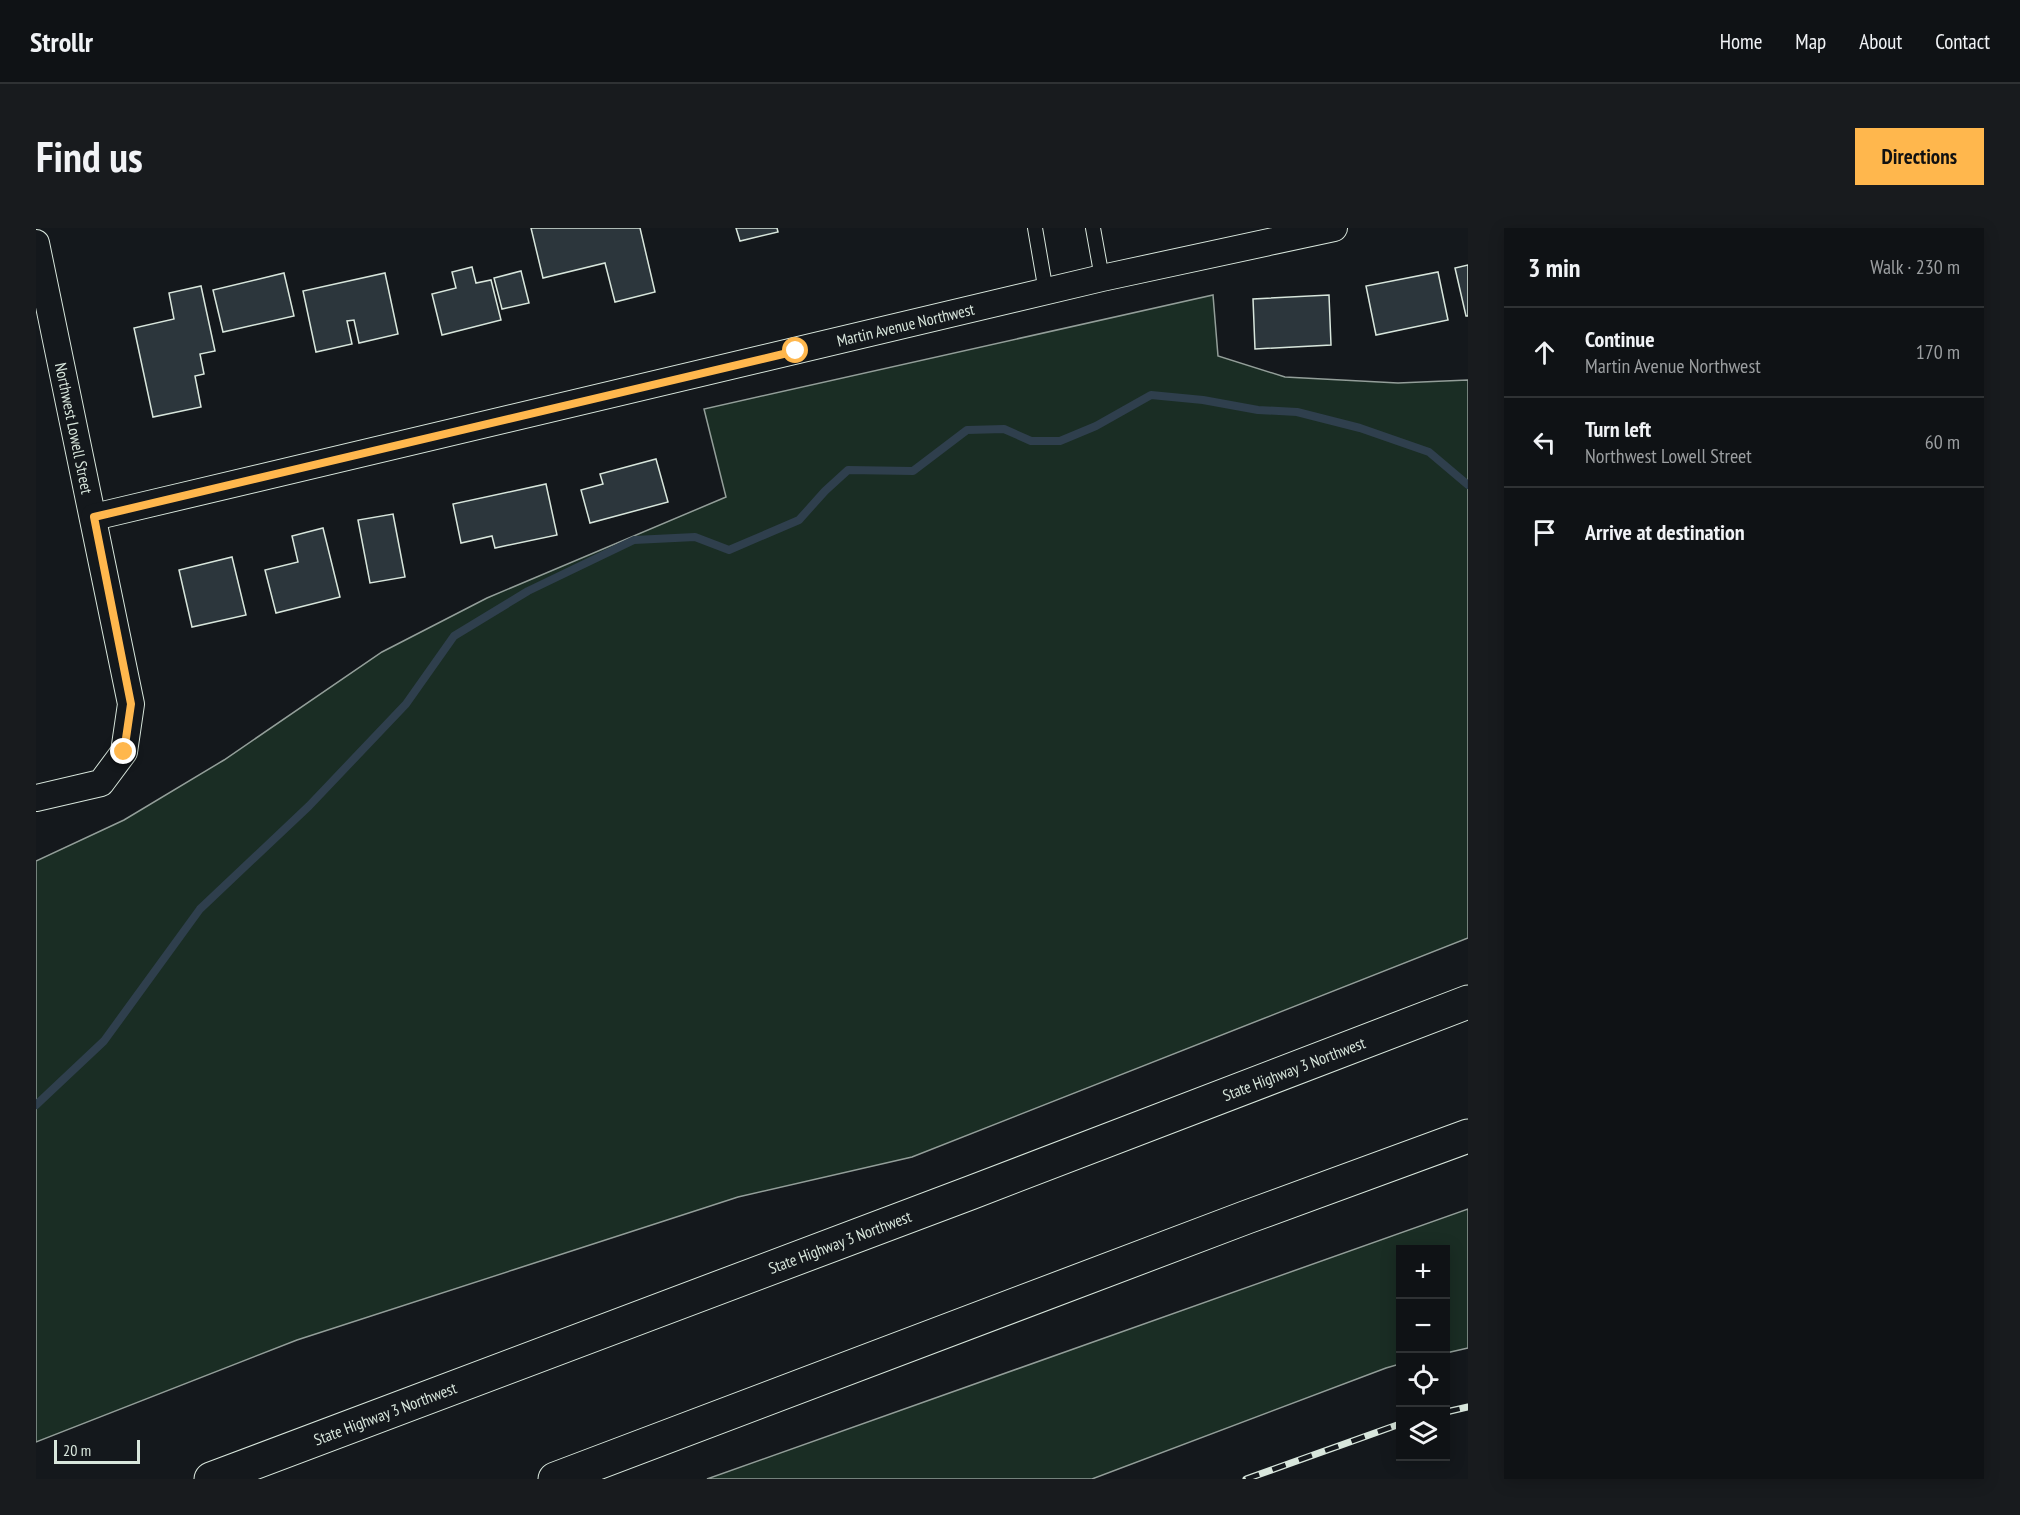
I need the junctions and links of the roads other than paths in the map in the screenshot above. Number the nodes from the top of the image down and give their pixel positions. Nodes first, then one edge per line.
1 (1035, 228) edge
2 (1093, 228) edge
3 (1334, 228) edge
4 (36, 243) edge
5 (1102, 278) junction
6 (1046, 292) junction
7 (94, 517) junction
8 (36, 798) edge
9 (1468, 1002) edge
10 (1468, 1136) edge
11 (211, 1479) edge
12 (555, 1479) edge

1 - 6 lane
2 - 5 lane
3 - 5 street, Martin Avenue Northwest
4 - 7 street, Northwest Lowell Street
5 - 6 street, Martin Avenue Northwest
6 - 7 street, Martin Avenue Northwest
7 - 8 street, Northwest Lowell Street
9 - 11 highway, State Highway 3 Northwest
10 - 12 highway

